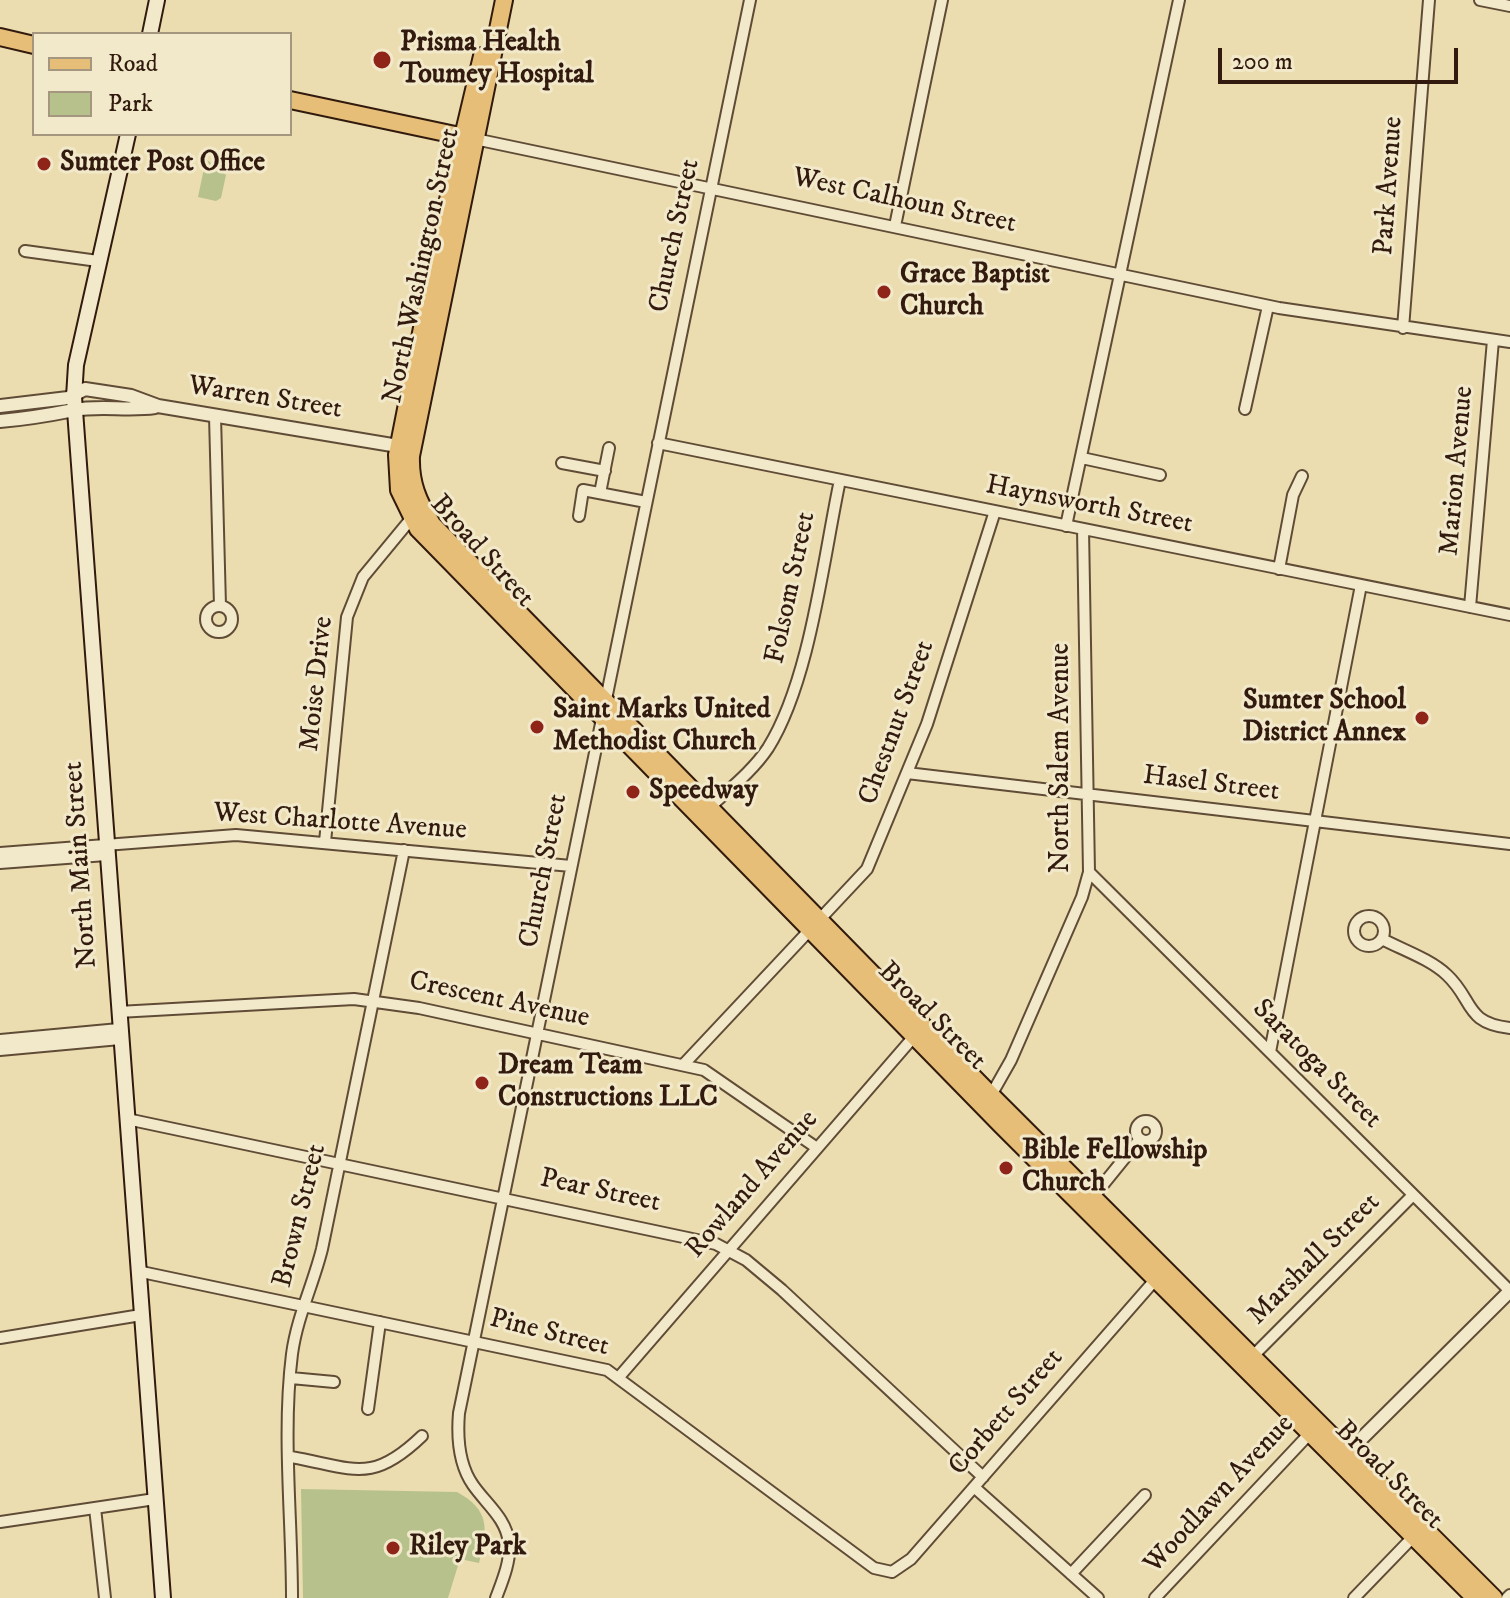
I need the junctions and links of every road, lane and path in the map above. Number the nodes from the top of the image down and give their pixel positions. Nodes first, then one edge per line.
1 (157, 0) edge
2 (493, 0) edge
3 (504, 0) edge
4 (750, 0) edge
5 (942, 0) edge
6 (1179, 0) edge
7 (1429, 0) edge
8 (1480, 0) edge
9 (1510, 6) edge
10 (150, 32) edge
11 (0, 37) edge
12 (32, 45) edge
13 (292, 100) edge
14 (128, 136) edge
15 (469, 138) junction
16 (711, 187) junction
17 (895, 226) junction
18 (25, 251) dead end
19 (98, 261) junction
20 (1122, 273) junction
21 (1268, 306) junction
22 (1403, 328) junction
23 (1493, 340) junction
24 (1510, 342) edge
25 (74, 403) junction
26 (0, 406) edge
27 (158, 406) junction
28 (1245, 409) dead end
29 (215, 416) junction
30 (0, 421) edge
31 (658, 443) junction
32 (405, 447) junction
33 (609, 448) dead end
34 (1082, 458) junction
35 (562, 463) dead end
36 (605, 471) junction
37 (1160, 475) dead end
38 (1302, 476) dead end
39 (840, 480) junction
40 (600, 493) junction
41 (646, 502) junction
42 (995, 511) junction
43 (416, 512) junction
44 (579, 516) dead end
45 (1066, 526) junction
46 (1083, 529) junction
47 (1279, 569) junction
48 (1361, 585) junction
49 (220, 606) dead end
50 (1470, 607) junction
51 (1510, 615) edge
52 (603, 708) junction
53 (907, 773) junction
54 (1089, 795) junction
55 (704, 812) junction
56 (1315, 821) junction
57 (325, 842) junction
58 (1510, 844) edge
59 (106, 850) junction
60 (404, 850) junction
61 (0, 853) edge
62 (0, 863) edge
63 (571, 866) junction
64 (1089, 872) junction
65 (816, 927) junction
66 (1382, 939) dead end
67 (373, 1001) junction
68 (118, 1012) junction
69 (1510, 1028) edge
70 (918, 1031) junction
71 (537, 1033) junction
72 (120, 1034) junction
73 (0, 1040) edge
74 (0, 1050) edge
75 (1270, 1052) junction
76 (684, 1064) junction
77 (987, 1100) junction
78 (127, 1119) junction
79 (1140, 1139) dead end
80 (817, 1148) junction
81 (339, 1163) junction
82 (1412, 1196) junction
83 (504, 1197) junction
84 (1093, 1197) junction
85 (729, 1250) junction
86 (137, 1271) junction
87 (1155, 1280) junction
88 (1510, 1291) edge
89 (304, 1306) junction
90 (141, 1315) junction
91 (380, 1322) junction
92 (0, 1338) edge
93 (475, 1340) junction
94 (1252, 1357) junction
95 (619, 1377) junction
96 (291, 1378) junction
97 (334, 1382) dead end
98 (368, 1409) dead end
99 (1314, 1429) junction
100 (422, 1436) dead end
101 (291, 1457) junction
102 (1342, 1458) junction
103 (983, 1477) junction
104 (974, 1487) junction
105 (1145, 1495) dead end
106 (155, 1499) junction
107 (95, 1508) junction
108 (0, 1522) edge
109 (1413, 1537) junction
110 (892, 1572) joint
111 (1071, 1574) junction
112 (105, 1598) edge
113 (163, 1598) edge
114 (292, 1598) edge
115 (496, 1598) edge
116 (1098, 1598) edge
117 (1155, 1598) edge
118 (1354, 1598) edge
119 (1475, 1598) edge
120 (1494, 1598) edge

1 - 10 main road
2 - 15 main road, North Washington Street
3 - 15 main road, North Washington Street
4 - 16 street, Church Street
5 - 17 street
6 - 20 street
7 - 22 street, Park Avenue
8 - 9 street
11 - 12 main road
13 - 15 main road, West Calhoun Street
14 - 19 main road, North Main Street
15 - 16 street, West Calhoun Street
15 - 32 main road, North Washington Street
16 - 17 street, West Calhoun Street
16 - 31 street, Church Street
17 - 20 street, West Calhoun Street
18 - 19 street
19 - 25 main road, North Main Street
20 - 21 street, West Calhoun Street
20 - 34 street
21 - 22 street, West Calhoun Street
21 - 28 street
22 - 23 street, West Calhoun Street
23 - 24 street, West Calhoun Street
23 - 50 street, Marion Avenue
25 - 26 street
25 - 27 street, Warren Street
25 - 27 street, Warren Street
25 - 30 street
25 - 59 main road, North Main Street
27 - 29 street, Warren Street
29 - 32 street, Warren Street
29 - 49 street
31 - 39 street, Haynsworth Street
31 - 41 street, Church Street
32 - 43 main road, Broad Street
33 - 36 street
34 - 37 street
34 - 45 street
35 - 36 street
36 - 40 street
38 - 47 street
39 - 42 street, Haynsworth Street
39 - 55 street, Folsom Street
40 - 41 street
40 - 44 street
41 - 52 street, Church Street
42 - 45 street, Haynsworth Street
42 - 53 street, Chestnut Street
43 - 52 main road, Broad Street
43 - 57 street, Moise Drive
45 - 46 street, Haynsworth Street
46 - 47 street, Haynsworth Street
46 - 54 street, North Salem Avenue
47 - 48 street, Haynsworth Street
48 - 50 street, Haynsworth Street
48 - 56 street
50 - 51 street, Haynsworth Street
52 - 55 main road, Broad Street
52 - 63 street, Church Street
53 - 54 street, Hasel Street
53 - 65 street, Chestnut Street
54 - 56 street, Hasel Street
54 - 64 street, North Salem Avenue
55 - 65 main road, Broad Street
56 - 58 street, Hasel Street
56 - 75 street
57 - 59 street, West Charlotte Avenue
57 - 60 street, West Charlotte Avenue
59 - 61 street
59 - 62 street
59 - 68 main road, North Main Street
60 - 63 street, West Charlotte Avenue
60 - 67 street, Brown Street
63 - 71 street, Church Street
64 - 75 street, Saratoga Street
64 - 77 street, North Salem Avenue
65 - 70 main road, Broad Street
65 - 76 street
66 - 69 street
67 - 68 street, Crescent Avenue
67 - 71 street, Crescent Avenue
67 - 81 street, Brown Street
68 - 72 main road, North Main Street
70 - 77 main road, Broad Street
70 - 80 street, Rowland Avenue
71 - 76 street, Crescent Avenue
71 - 83 street, Church Street
72 - 73 street
72 - 74 street
72 - 78 main road, North Main Street
75 - 82 street, Saratoga Street
76 - 80 street, Crescent Avenue
77 - 84 main road, Broad Street
77 - 87 main road, Broad Street
78 - 81 street, Pear Street
78 - 86 main road, North Main Street
79 - 84 street
80 - 85 street, Rowland Avenue
81 - 83 street, Pear Street
81 - 89 street, Brown Street
82 - 88 street, Saratoga Street
82 - 94 street, Marshall Street
83 - 85 street, Pear Street
83 - 93 street, Church Street
84 - 94 main road, Broad Street
85 - 95 street, Rowland Avenue
85 - 103 street, Pear Street
86 - 89 street, Pine Street
86 - 90 main road, North Main Street
87 - 99 main road, Broad Street
87 - 103 street, Corbett Street
88 - 102 street
89 - 91 street, Pine Street
89 - 96 street, Brown Street
90 - 92 street
90 - 106 main road, North Main Street
91 - 93 street, Pine Street
91 - 98 street
93 - 95 street, Pine Street
93 - 115 street, Church Street
94 - 99 main road, Broad Street
95 - 110 street, Pine Street
96 - 97 street
96 - 101 street, Brown Street
99 - 102 main road, Broad Street
99 - 117 street, Woodlawn Avenue
100 - 101 street
101 - 114 street, Brown Street
102 - 109 main road, Broad Street
102 - 120 main road, Broad Street
103 - 104 street, Corbett Street
104 - 110 street, Corbett Street
104 - 111 street
105 - 111 street
106 - 107 street
106 - 113 main road, North Main Street
107 - 108 street
107 - 112 street
109 - 118 street
109 - 119 main road, Broad Street
111 - 116 street

